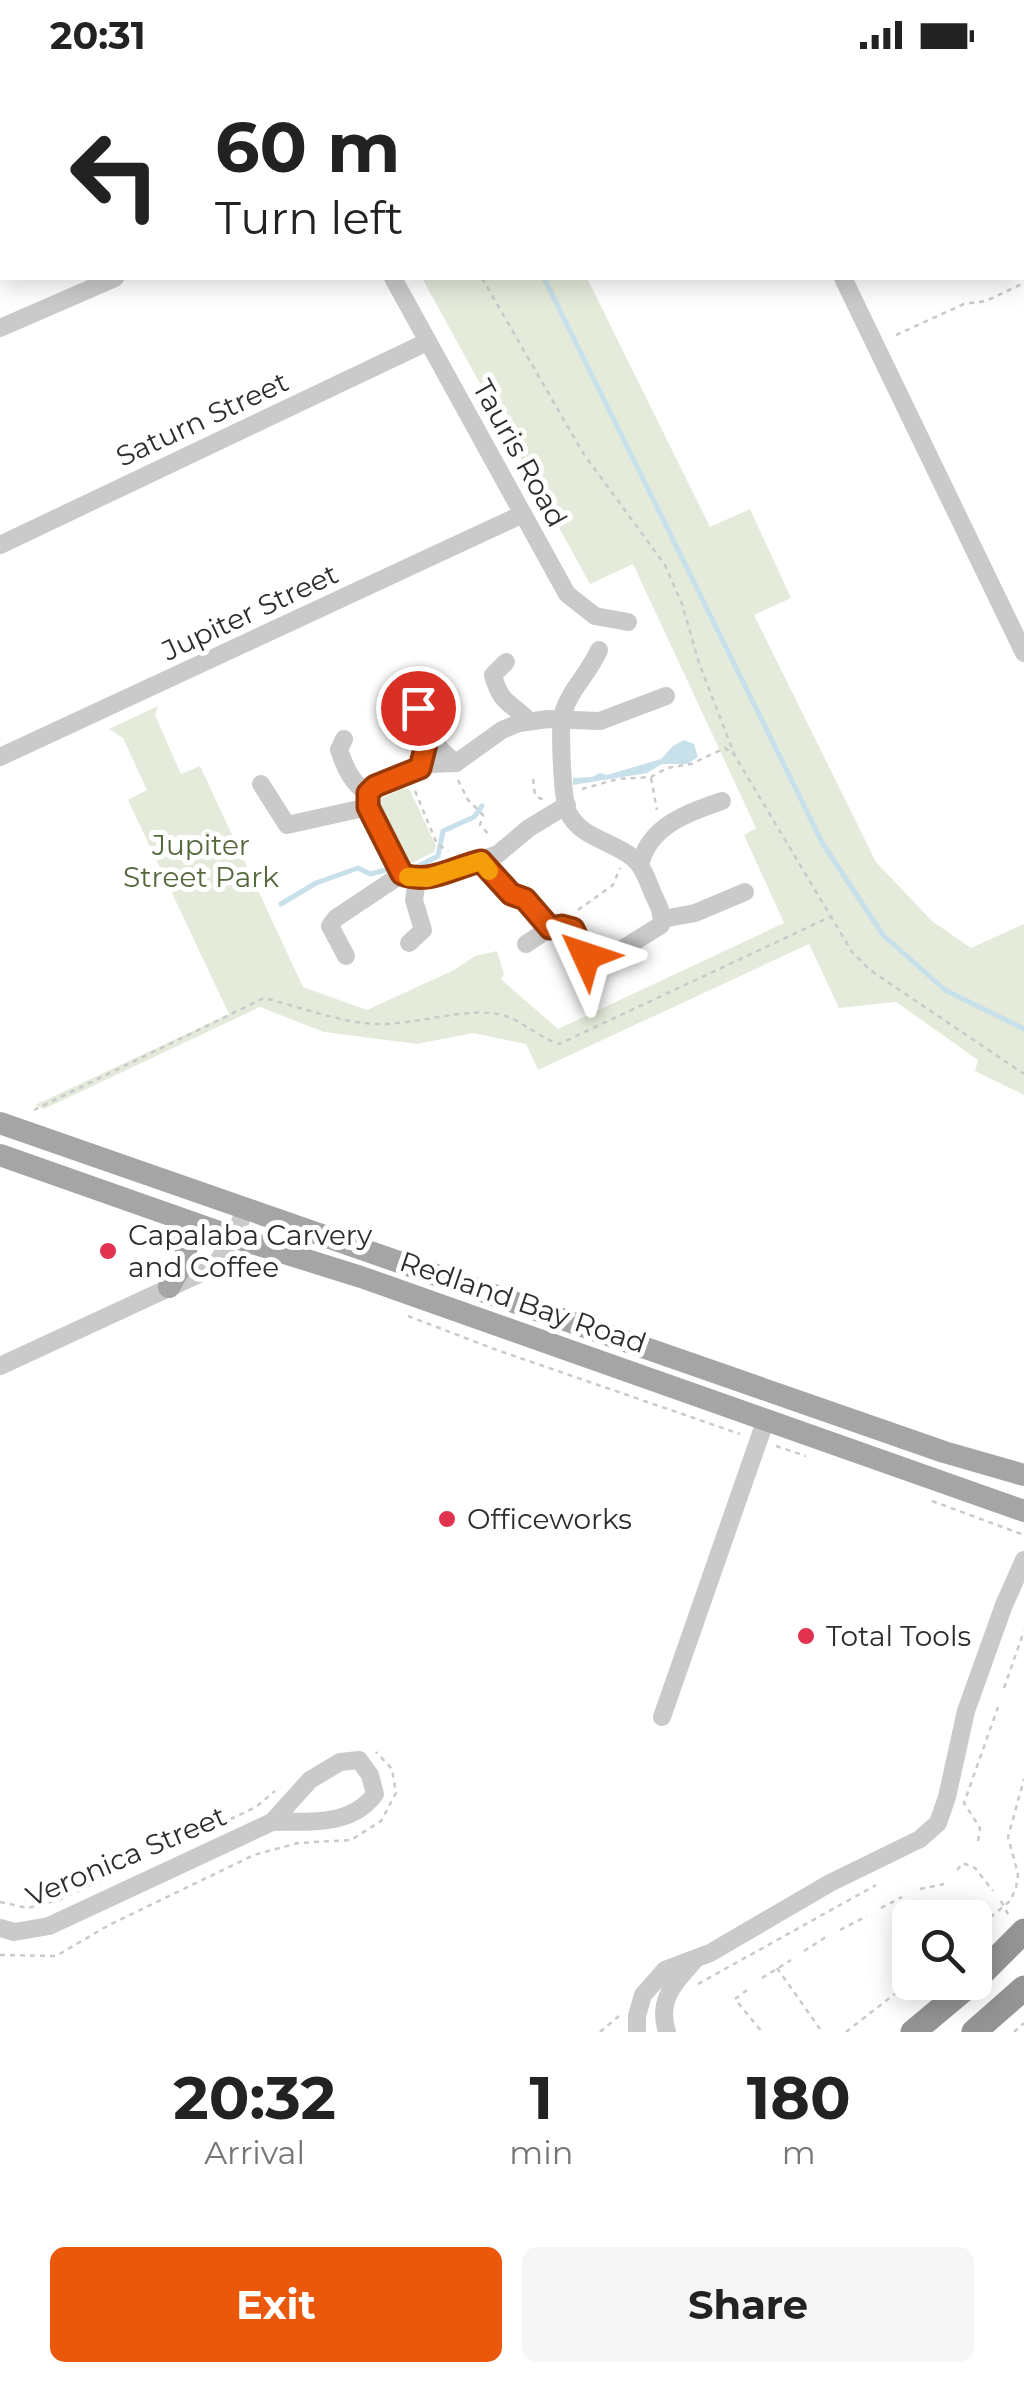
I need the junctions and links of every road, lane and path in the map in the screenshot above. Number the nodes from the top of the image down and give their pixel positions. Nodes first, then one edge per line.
1 (111, 280) edge
2 (394, 280) edge
3 (483, 280) edge
4 (844, 280) edge
5 (1024, 284) edge
6 (0, 328) edge
7 (896, 335) dead end
8 (427, 342) junction
9 (523, 514) junction
10 (0, 545) edge
11 (628, 622) dead end
12 (599, 650) dead end
13 (1024, 653) edge
14 (506, 662) dead end
15 (666, 696) dead end
16 (506, 704) junction
17 (418, 708) dead end
18 (562, 720) junction
19 (529, 721) junction
20 (502, 730) junction
21 (428, 736) junction
22 (344, 739) dead end
23 (735, 756) junction
24 (0, 757) edge
25 (454, 768) junction
26 (418, 776) junction
27 (534, 780) dead end
28 (261, 784) dead end
29 (566, 797) junction
30 (368, 800) junction
31 (722, 801) dead end
32 (489, 835) dead end
33 (446, 848) dead end
34 (481, 861) junction
35 (640, 866) junction
36 (410, 877) junction
37 (746, 892) dead end
38 (831, 916) junction
39 (663, 919) junction
40 (550, 928) junction
41 (409, 943) dead end
42 (526, 944) dead end
43 (346, 956) dead end
44 (1024, 1074) edge
45 (34, 1110) dead end
46 (0, 1123) edge
47 (0, 1155) edge
48 (246, 1209) junction
49 (173, 1216) junction
50 (234, 1237) junction
51 (169, 1287) junction
52 (397, 1312) dead end
53 (0, 1366) edge
54 (775, 1394) junction
55 (762, 1430) junction
56 (810, 1458) dead end
57 (1024, 1476) edge
58 (926, 1498) dead end
59 (1024, 1511) edge
60 (1024, 1535) edge
61 (1024, 1560) edge
62 (1024, 1632) edge
63 (1004, 1688) dead end
64 (998, 1707) dead end
65 (662, 1717) dead end
66 (1024, 1779) edge
67 (272, 1822) junction
68 (978, 1841) dead end
69 (957, 1870) dead end
70 (944, 1884) dead end
71 (876, 1886) dead end
72 (920, 1890) dead end
73 (993, 1891) dead end
74 (902, 1897) dead end
75 (882, 1908) dead end
76 (868, 1916) dead end
77 (992, 1916) edge
78 (0, 1928) edge
79 (840, 1930) dead end
80 (1024, 1931) edge
81 (826, 1938) dead end
82 (804, 1951) dead end
83 (791, 1960) dead end
84 (694, 1961) junction
85 (992, 1964) edge
86 (778, 1968) junction
87 (762, 1978) dead end
88 (695, 1985) dead end
89 (1024, 1988) edge
90 (747, 1990) dead end
91 (892, 1996) edge
92 (952, 2000) edge
93 (1024, 2023) edge
94 (820, 2028) dead end
95 (637, 2032) edge
96 (667, 2032) edge
97 (762, 2032) edge
98 (846, 2032) edge
99 (912, 2032) edge
100 (974, 2032) edge
101 (1014, 2032) edge

1 - 6 street
2 - 8 street, Tauris Road
3 - 23 path
4 - 13 street
5 - 7 path
8 - 9 street, Tauris Road
8 - 10 street, Saturn Street
9 - 11 street, Tauris Road
9 - 24 street, Jupiter Street
12 - 18 street
14 - 16 street
15 - 18 street
16 - 19 street
16 - 20 street
17 - 21 street
18 - 19 street
18 - 29 street
19 - 20 street
20 - 25 street
21 - 25 street
21 - 26 street
22 - 30 street
23 - 29 path
23 - 38 path
25 - 26 street
25 - 32 path
26 - 30 street
26 - 33 path
27 - 29 path
28 - 30 street
29 - 34 street
29 - 35 street
30 - 36 street
31 - 35 street
34 - 36 street
34 - 40 street
35 - 39 street
36 - 41 street
36 - 43 street
37 - 39 street
38 - 44 path
38 - 45 path
39 - 40 street
40 - 42 street
46 - 48 main road, Redland Bay Road
47 - 49 main road, Redland Bay Road
48 - 50 street
48 - 54 main road, Redland Bay Road
49 - 50 main road, Redland Bay Road
49 - 51 main road
50 - 51 street
50 - 55 main road, Redland Bay Road
51 - 53 street
52 - 55 path
54 - 55 main road
54 - 57 main road, Redland Bay Road
55 - 56 path
55 - 59 main road, Redland Bay Road
55 - 65 street
58 - 60 path
61 - 84 street
62 - 63 path
64 - 68 path
66 - 77 path
67 - 67 street, Veronica Street
67 - 78 street, Veronica Street
69 - 73 path
70 - 72 path
71 - 88 path
74 - 75 path
76 - 79 path
80 - 85 highway
81 - 82 path
83 - 86 path
84 - 95 street
84 - 96 street
86 - 87 path
86 - 94 path
89 - 100 highway
90 - 97 path
91 - 98 path
92 - 99 highway
93 - 101 path

